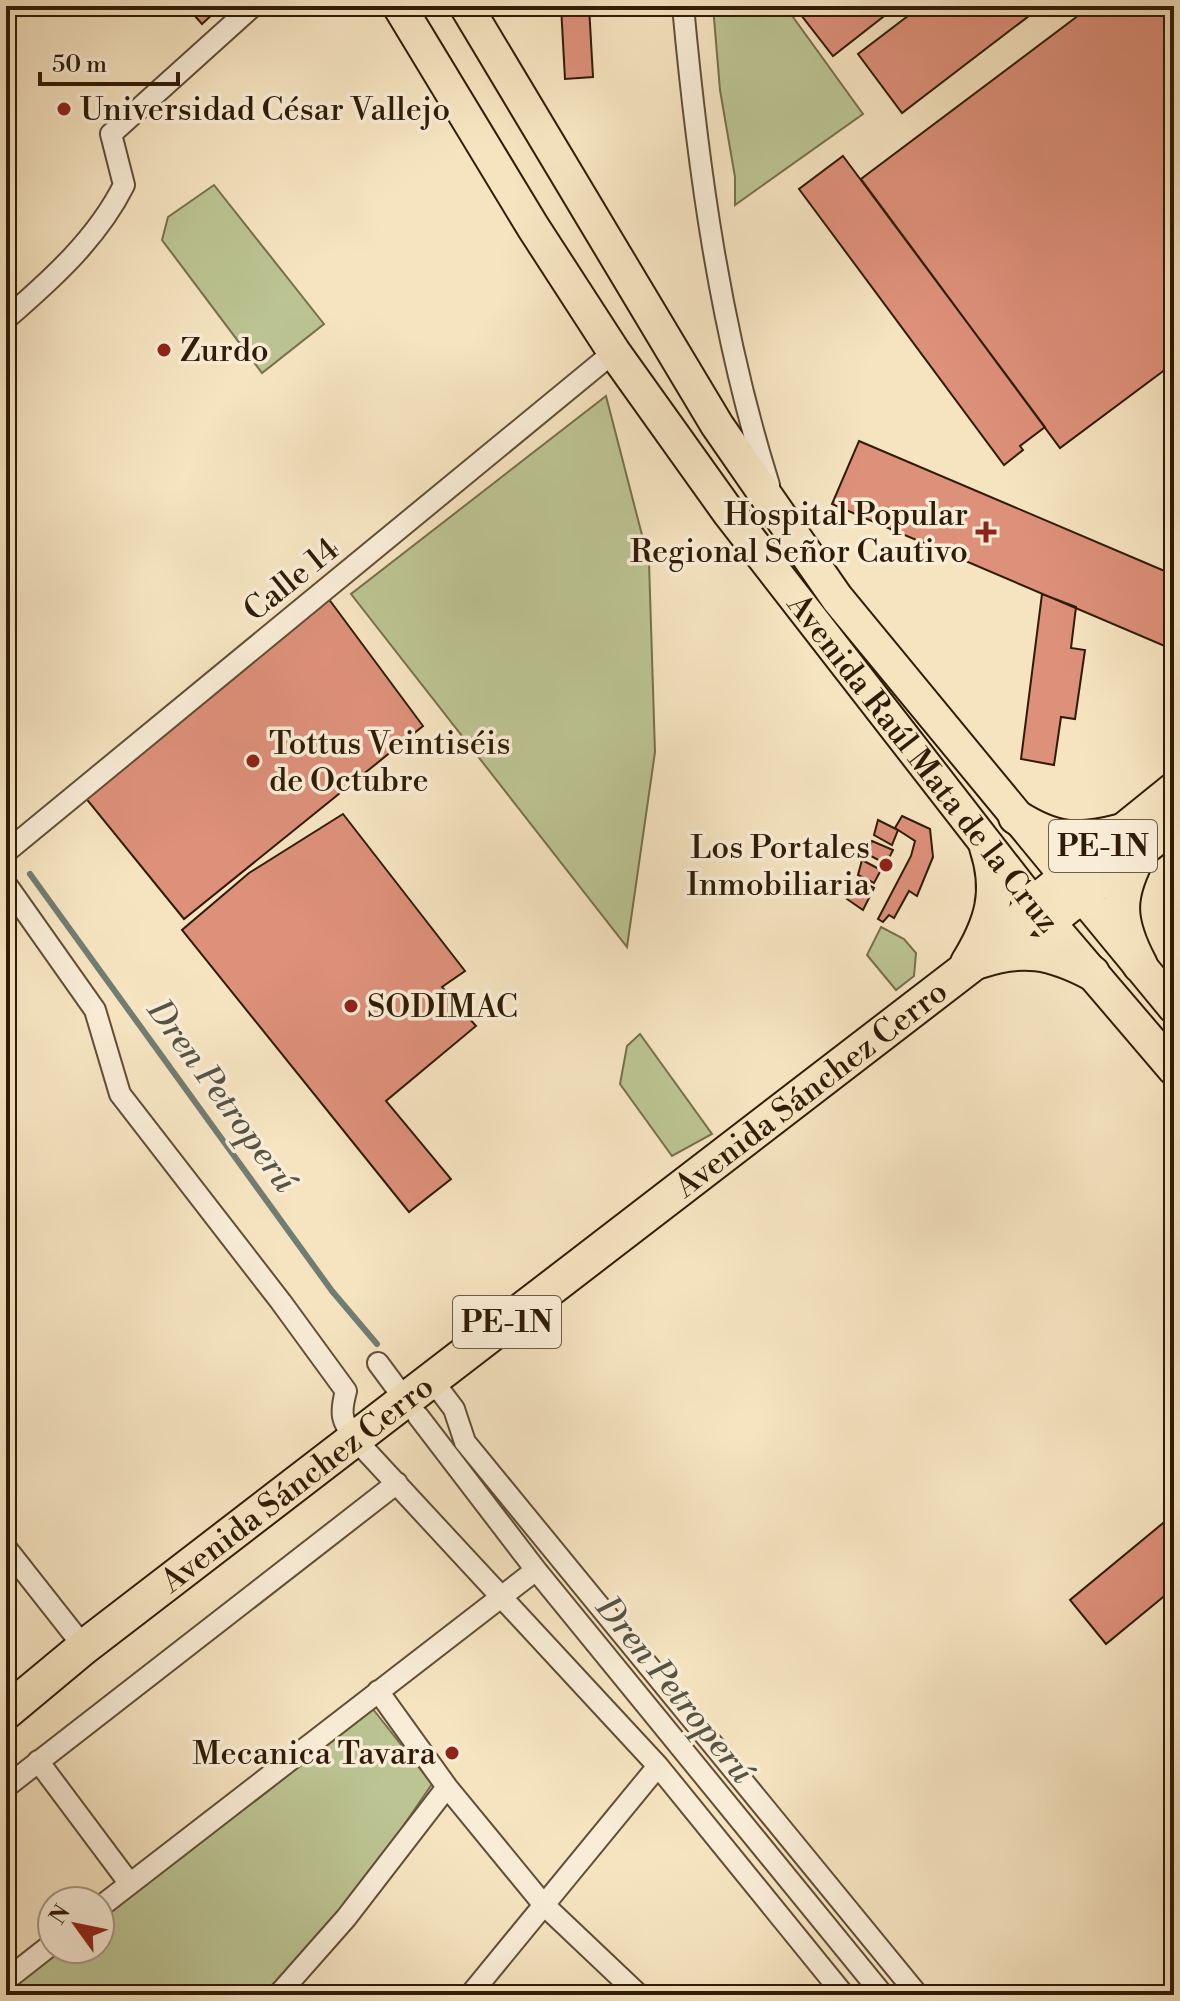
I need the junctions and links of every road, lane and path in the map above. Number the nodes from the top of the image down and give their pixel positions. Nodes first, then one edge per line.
1 (253, 6) edge
2 (399, 6) edge
3 (466, 6) edge
4 (683, 6) edge
5 (6, 319) edge
6 (614, 352) junction
7 (777, 512) junction
8 (870, 697) junction
9 (921, 701) junction
10 (1174, 790) edge
11 (1016, 817) junction
12 (1174, 824) edge
13 (1131, 840) junction
14 (987, 847) junction
15 (6, 852) edge
16 (6, 884) edge
17 (1074, 886) junction
18 (1040, 913) junction
19 (1140, 965) junction
20 (969, 967) junction
21 (1092, 973) junction
22 (1174, 1007) edge
23 (1174, 1069) edge
24 (378, 1363) dead end
25 (432, 1380) junction
26 (395, 1386) dead end
27 (418, 1416) dead end
28 (355, 1439) junction
29 (397, 1483) junction
30 (6, 1548) edge
31 (536, 1570) junction
32 (501, 1599) junction
33 (84, 1647) junction
34 (378, 1691) junction
35 (6, 1712) edge
36 (38, 1761) junction
37 (658, 1766) junction
38 (6, 1787) edge
39 (447, 1787) junction
40 (130, 1884) junction
41 (116, 1895) edge
42 (543, 1904) junction
43 (36, 1957) edge
44 (6, 1980) edge
45 (278, 1995) edge
46 (470, 1995) edge
47 (639, 1995) edge
48 (844, 1995) edge
49 (883, 1995) edge
50 (918, 1995) edge

1 - 5 street
2 - 6 main road, Avenida Raúl Mata de la Cruz
3 - 7 main road, Avenida Raúl Mata de la Cruz
4 - 7 street
6 - 8 main road, Avenida Raúl Mata de la Cruz
6 - 15 street, Calle 14
7 - 9 main road, Avenida Raúl Mata de la Cruz
8 - 9 main road
8 - 14 main road, Avenida Raúl Mata de la Cruz
9 - 11 main road, Avenida Raúl Mata de la Cruz
10 - 13 highway, Avenida Sánchez Cerro / PE-1N
11 - 13 highway
11 - 17 main road, Avenida Raúl Mata de la Cruz
12 - 13 highway, Avenida Sánchez Cerro / PE-1N
13 - 17 highway, Avenida Sánchez Cerro / PE-1N
13 - 19 highway
14 - 18 main road, Avenida Raúl Mata de la Cruz
14 - 20 highway
16 - 28 street
17 - 18 highway, Avenida Sánchez Cerro / PE-1N
17 - 19 main road, Avenida Raúl Mata de la Cruz
18 - 20 highway, Avenida Sánchez Cerro / PE-1N
18 - 21 main road, Avenida Raúl Mata de la Cruz
19 - 22 main road, Avenida Raúl Mata de la Cruz
20 - 21 highway
20 - 25 highway, Avenida Sánchez Cerro / PE-1N
21 - 23 main road, Avenida Raúl Mata de la Cruz
24 - 26 street
25 - 28 highway, Avenida Sánchez Cerro / PE-1N
25 - 50 street
27 - 31 street
28 - 29 street
28 - 33 highway, Avenida Sánchez Cerro / PE-1N
29 - 32 street
29 - 36 street
30 - 33 street
31 - 32 street
31 - 49 street
32 - 34 street
32 - 37 street
33 - 35 highway, Avenida Sánchez Cerro / PE-1N
34 - 39 street
34 - 40 street
36 - 38 street
36 - 40 street
37 - 42 street
37 - 48 street
39 - 42 street
39 - 45 street
40 - 41 street
42 - 46 street
42 - 47 street
43 - 44 street

